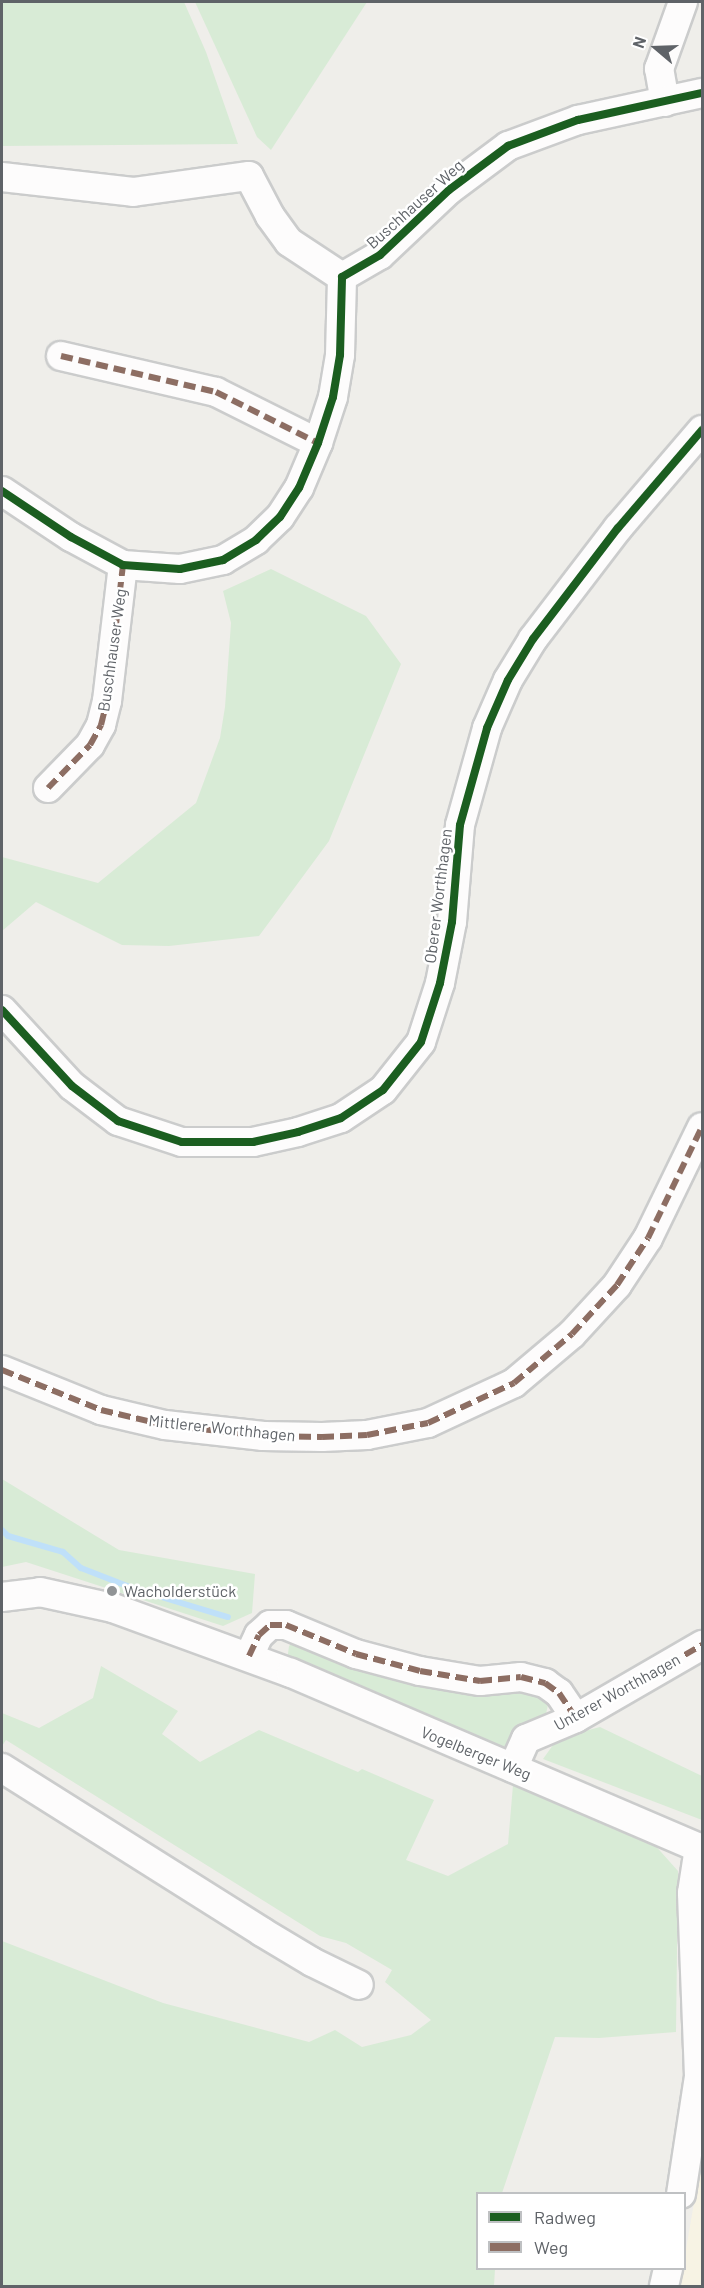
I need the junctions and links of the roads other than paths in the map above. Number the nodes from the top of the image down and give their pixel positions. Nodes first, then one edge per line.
1 (683, 2) edge
2 (702, 93) edge
3 (665, 102) junction
4 (2, 177) edge
5 (342, 277) junction
6 (62, 356) dead end
7 (702, 430) edge
8 (318, 443) junction
9 (2, 491) edge
10 (123, 564) junction
11 (48, 788) dead end
12 (2, 1010) edge
13 (702, 1127) edge
14 (2, 1370) edge
15 (2, 1597) edge
16 (702, 1645) edge
17 (249, 1656) junction
18 (576, 1718) junction
19 (2, 1768) edge
20 (513, 1768) junction
21 (701, 1849) edge
22 (359, 1985) dead end
23 (681, 2192) edge
24 (668, 2270) edge
25 (664, 2286) edge

1 - 3 street
2 - 3 street, Buschhauser Weg
3 - 5 street, Buschhauser Weg
4 - 5 street
5 - 8 street, Buschhauser Weg
6 - 8 street
7 - 12 street, Oberer Worthhagen
8 - 10 street, Buschhauser Weg
9 - 10 street, Buschhauser Weg
10 - 11 street, Buschhauser Weg
13 - 14 street, Mittlerer Worthhagen
15 - 17 street, Vogelberger Weg
16 - 18 street, Unterer Worthhagen
17 - 18 street
17 - 20 street, Vogelberger Weg
18 - 20 street, Unterer Worthhagen
19 - 22 street
20 - 21 street, Vogelberger Weg
21 - 23 street
24 - 25 street

